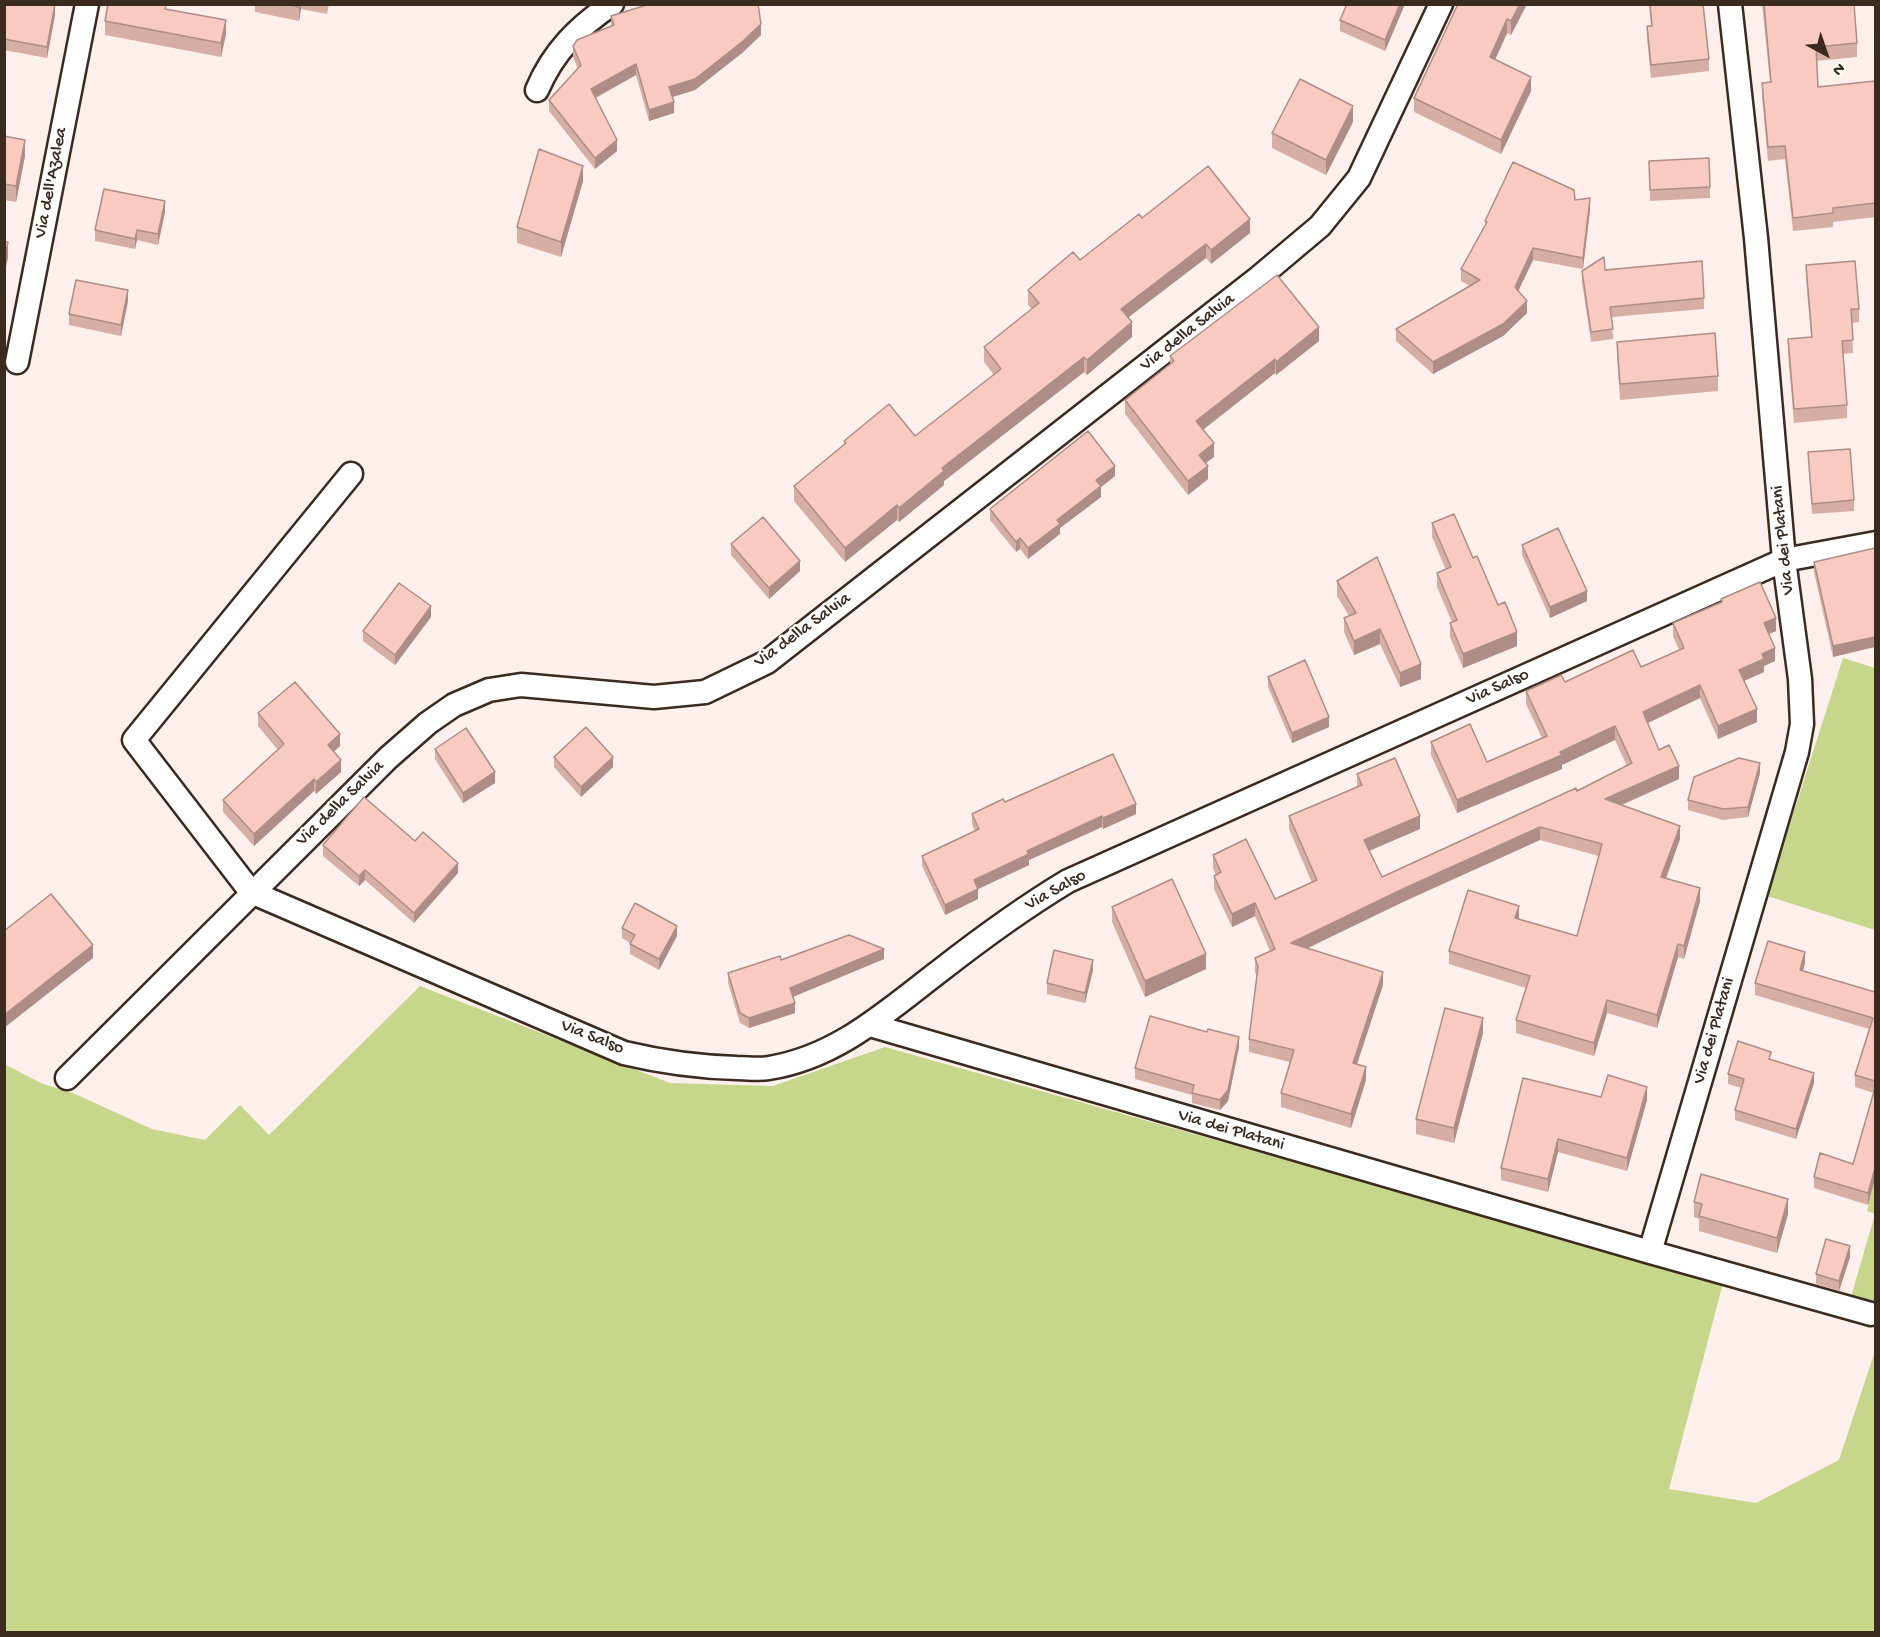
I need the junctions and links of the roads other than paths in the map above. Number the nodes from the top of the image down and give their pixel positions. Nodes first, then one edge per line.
1 (87, 4) edge
2 (612, 4) edge
3 (1441, 4) edge
4 (1730, 4) edge
5 (537, 90) dead end
6 (17, 362) dead end
7 (351, 474) dead end
8 (1875, 543) edge
9 (1784, 560) junction
10 (251, 892) junction
11 (870, 1025) junction
12 (67, 1078) dead end
13 (1650, 1252) junction
14 (1871, 1314) dead end

1 - 6 street, Via dell'Azalea
2 - 5 street
3 - 10 street, Via della Salvia
4 - 9 street, Via dei Platani
7 - 10 street
8 - 9 street, Via Salso
9 - 11 street, Via Salso
9 - 13 street, Via dei Platani
10 - 11 street, Via Salso
10 - 12 street, Via della Salvia
11 - 13 street, Via dei Platani
13 - 14 street

